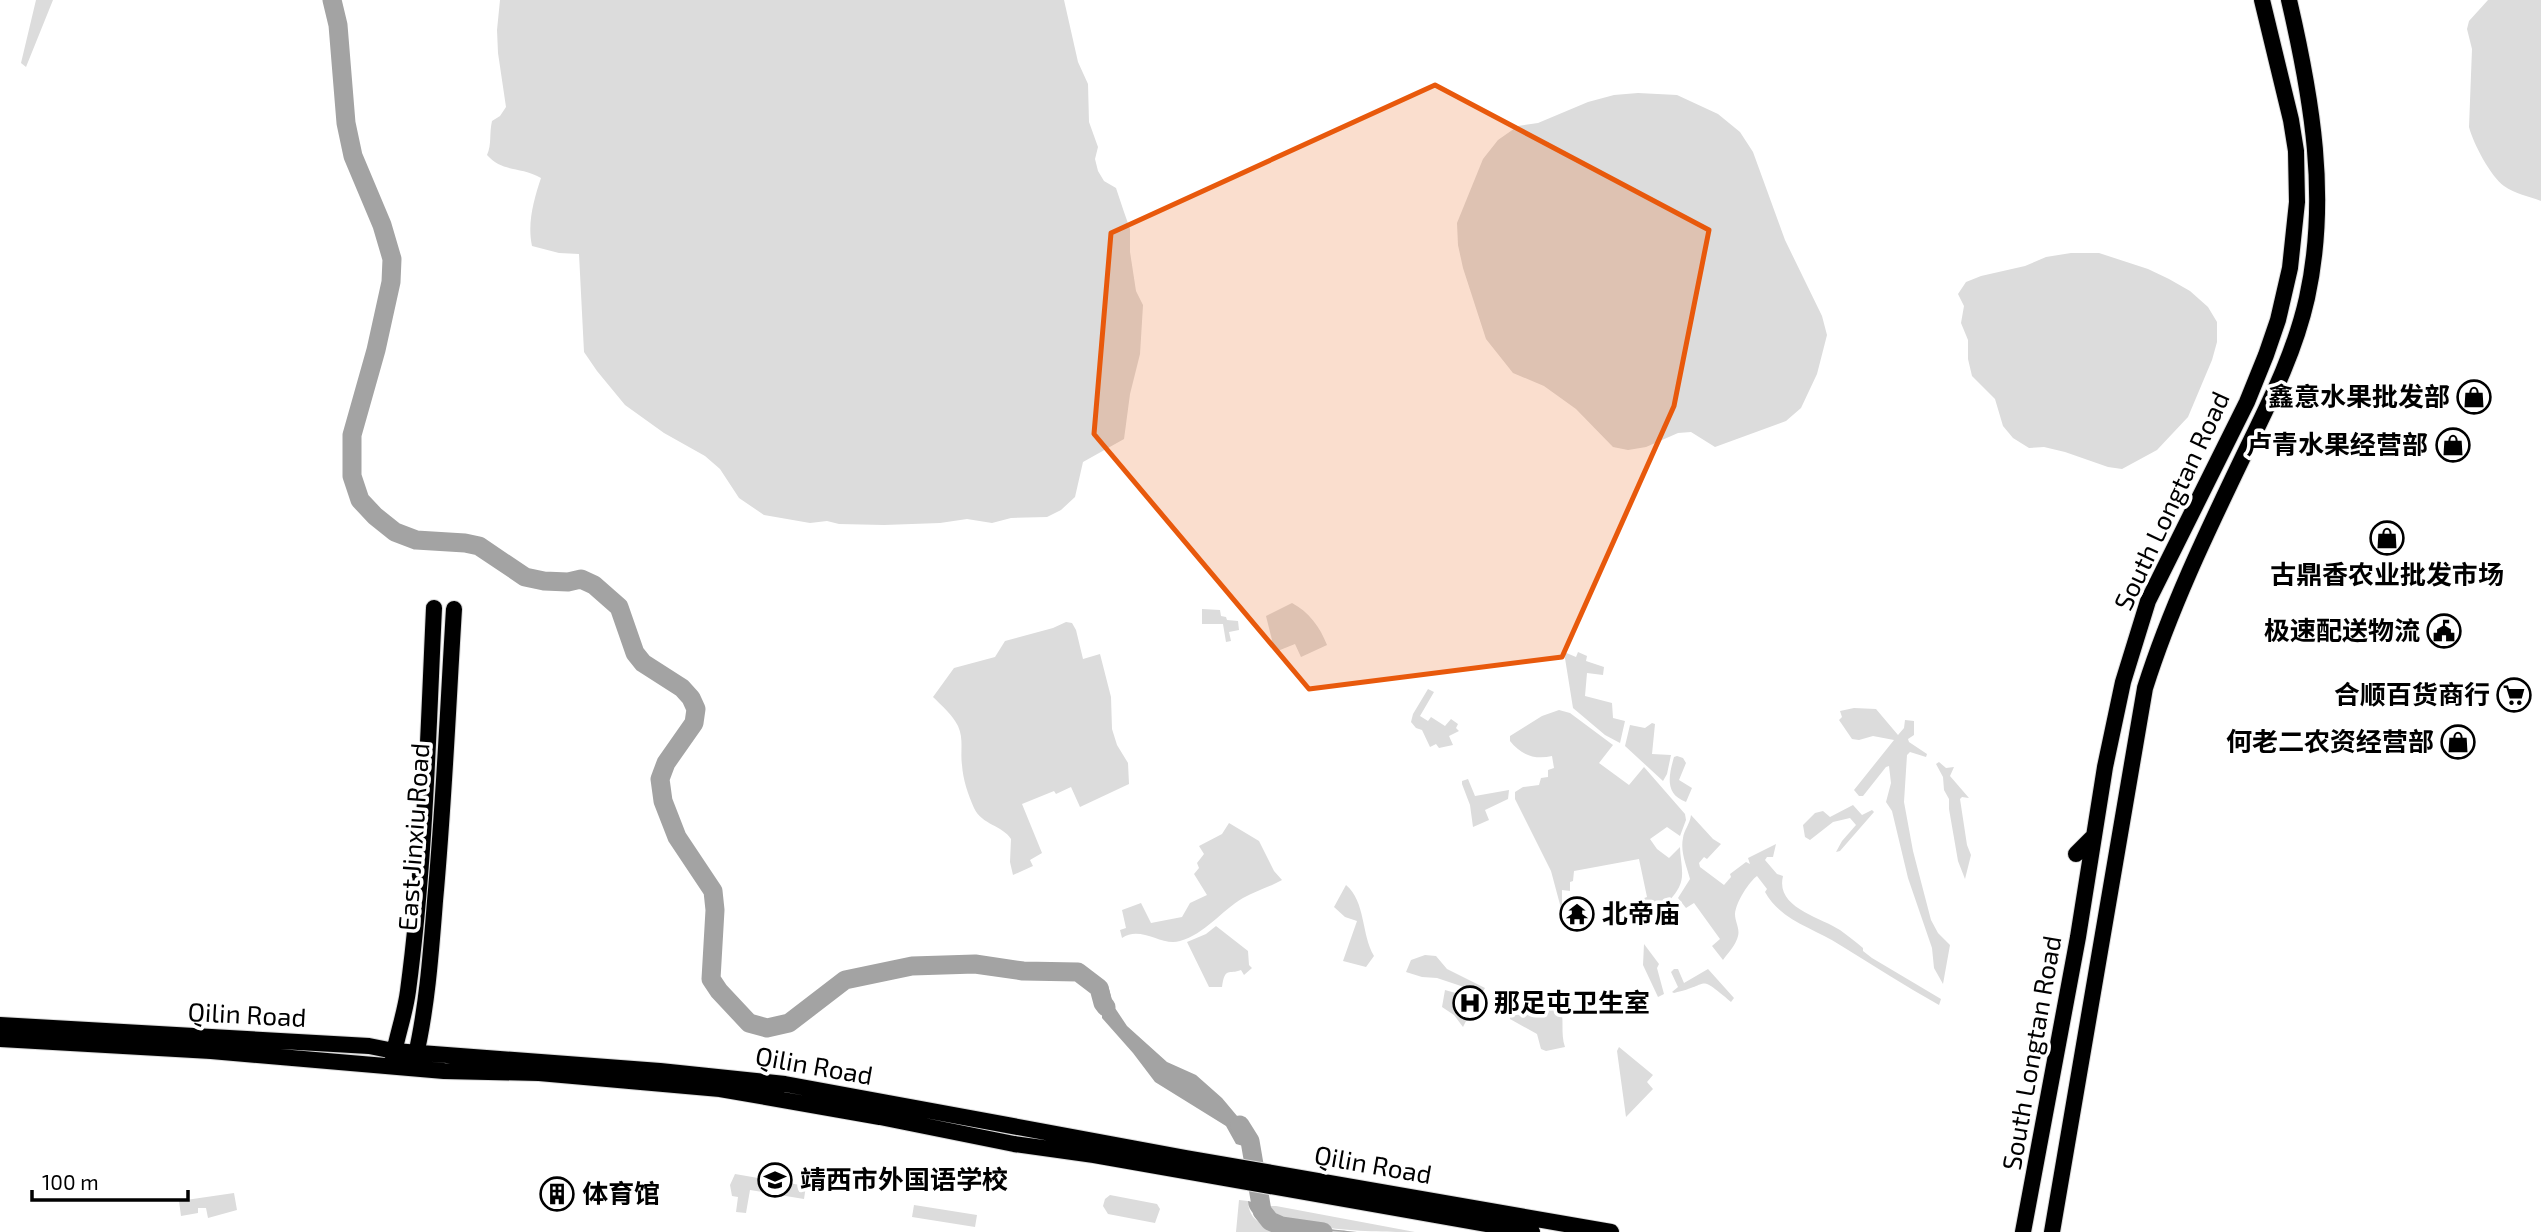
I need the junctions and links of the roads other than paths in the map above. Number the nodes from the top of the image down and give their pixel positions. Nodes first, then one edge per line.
1 (2264, 0) edge
2 (2290, 0) edge
3 (434, 608) dead end
4 (454, 608) dead end
5 (2094, 836) junction
6 (2076, 854) dead end
7 (2117, 924) dead end
8 (2102, 935) junction
9 (0, 1024) edge
10 (0, 1039) edge
11 (416, 1051) junction
12 (393, 1058) junction
13 (412, 1068) junction
14 (1227, 1171) junction
15 (1280, 1180) junction
16 (1532, 1232) edge
17 (1611, 1232) edge
18 (2024, 1232) edge
19 (2052, 1232) edge

1 - 5 main road, South Longtan Road
2 - 8 main road, South Longtan Road
3 - 12 main road, East Jinxiu Road
4 - 11 main road, East Jinxiu Road
5 - 6 main road
5 - 18 main road, South Longtan Road
7 - 8 main road
8 - 19 main road, South Longtan Road
9 - 12 main road, Qilin Road
10 - 12 main road, Qilin Road
11 - 12 main road, Qilin Road
11 - 13 main road, East Jinxiu Road
11 - 14 main road, Qilin Road
12 - 13 main road, Qilin Road
13 - 14 main road, Qilin Road
14 - 15 main road, Qilin Road
15 - 16 main road, Qilin Road
15 - 17 main road, Qilin Road

